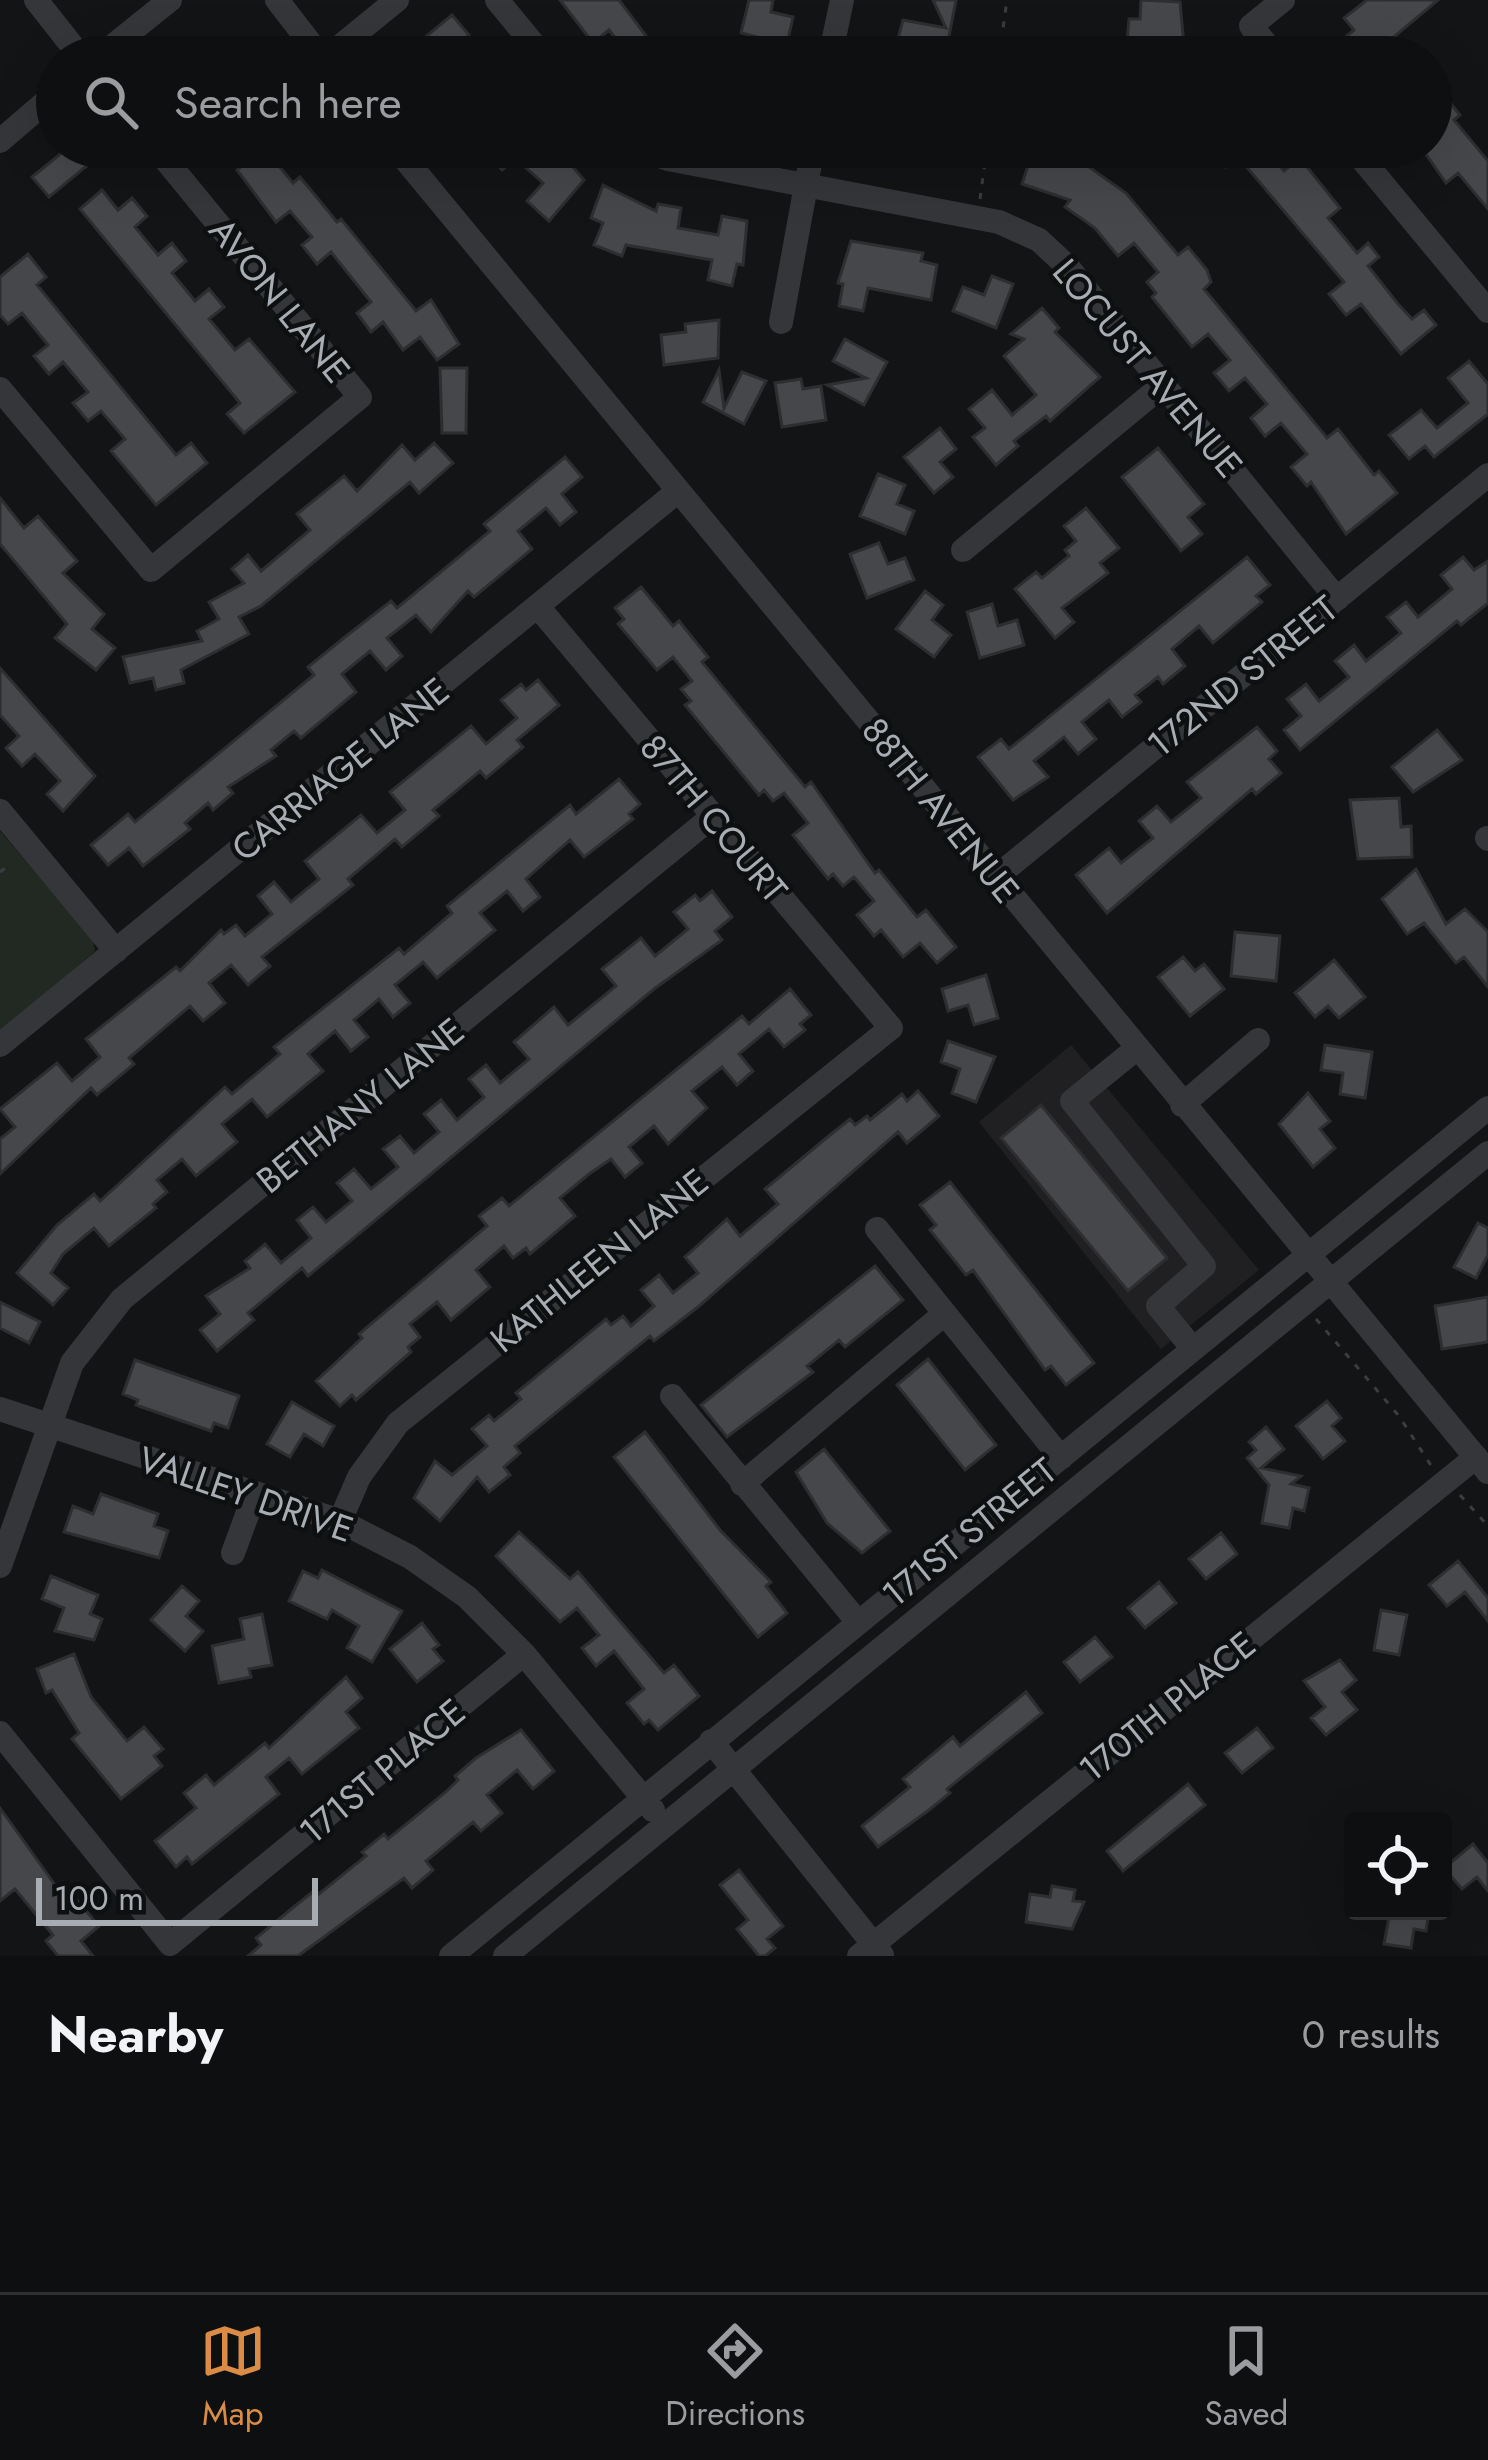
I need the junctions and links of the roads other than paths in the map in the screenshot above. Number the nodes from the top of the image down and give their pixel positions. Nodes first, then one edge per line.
1 (36, 0) edge
2 (170, 0) edge
3 (277, 0) edge
4 (397, 0) edge
5 (497, 0) edge
6 (842, 0) edge
7 (1283, 0) edge
8 (64, 36) edge
9 (125, 36) edge
10 (307, 36) edge
11 (351, 36) edge
12 (527, 36) edge
13 (834, 36) edge
14 (1259, 36) edge
15 (36, 110) edge
16 (0, 141) edge
17 (171, 168) edge
18 (412, 168) edge
19 (724, 168) edge
20 (809, 168) edge
21 (1369, 168) edge
22 (806, 181) junction
23 (1488, 311) edge
24 (781, 322) dead end
25 (1163, 385) junction
26 (0, 389) edge
27 (1488, 475) edge
28 (678, 490) junction
29 (963, 550) dead end
30 (1337, 599) junction
31 (539, 608) junction
32 (0, 812) edge
33 (712, 817) junction
34 (996, 877) junction
35 (116, 951) junction
36 (891, 1028) joint
37 (1258, 1040) dead end
38 (0, 1045) edge
39 (1136, 1049) junction
40 (1182, 1105) junction
41 (1488, 1108) edge
42 (1488, 1153) edge
43 (877, 1229) dead end
44 (1310, 1255) junction
45 (1331, 1281) junction
46 (944, 1314) junction
47 (1193, 1349) junction
48 (672, 1396) dead end
49 (0, 1409) edge
50 (51, 1427) junction
51 (1061, 1458) junction
52 (1482, 1465) edge
53 (742, 1484) junction
54 (254, 1496) junction
55 (340, 1520) junction
56 (232, 1553) dead end
57 (0, 1566) edge
58 (857, 1622) junction
59 (524, 1654) junction
60 (0, 1733) edge
61 (711, 1741) junction
62 (734, 1768) junction
63 (642, 1798) junction
64 (665, 1825) junction
65 (872, 1952) edge
66 (451, 1956) edge
67 (505, 1956) edge

1 - 8 street
2 - 9 street
3 - 10 street
4 - 11 street
5 - 12 street
6 - 13 street
7 - 14 street
15 - 16 street
17 - 26 street, AVON LANE
18 - 28 street, 88TH AVENUE
19 - 22 street, LOCUST AVENUE
20 - 22 street
21 - 23 street
22 - 24 street
22 - 25 street, LOCUST AVENUE
25 - 29 street
25 - 30 street, LOCUST AVENUE
27 - 30 street, 172ND STREET
28 - 31 street, CARRIAGE LANE
28 - 34 street, 88TH AVENUE
30 - 34 street, 172ND STREET
31 - 33 street, 87TH COURT
31 - 35 street, CARRIAGE LANE
32 - 35 street
33 - 36 street, 87TH COURT
33 - 50 street, BETHANY LANE
34 - 39 street, 88TH AVENUE
35 - 38 street, CARRIAGE LANE
36 - 55 street, KATHLEEN LANE
37 - 40 street
39 - 40 street, 88TH AVENUE
39 - 47 street
40 - 44 street, 88TH AVENUE
41 - 44 street, 171ST STREET
42 - 45 street, 171ST STREET
43 - 46 street
44 - 45 street, 88TH AVENUE
44 - 47 street, 171ST STREET
45 - 52 street, 88TH AVENUE
45 - 62 street, 171ST STREET
46 - 51 street
46 - 53 street
47 - 51 street, 171ST STREET
48 - 53 street
49 - 50 street, VALLEY DRIVE
50 - 54 street, VALLEY DRIVE
50 - 57 street
51 - 58 street, 171ST STREET
52 - 65 street, 170TH PLACE
53 - 58 street
54 - 55 street, VALLEY DRIVE
54 - 56 street
55 - 59 street, VALLEY DRIVE
58 - 61 street, 171ST STREET
59 - 60 street, 171ST PLACE
59 - 63 street, VALLEY DRIVE
61 - 62 street
61 - 63 street, 171ST STREET
62 - 64 street, 171ST STREET
62 - 65 street
63 - 64 street, VALLEY DRIVE
63 - 66 street, 171ST STREET
64 - 67 street, 171ST STREET

